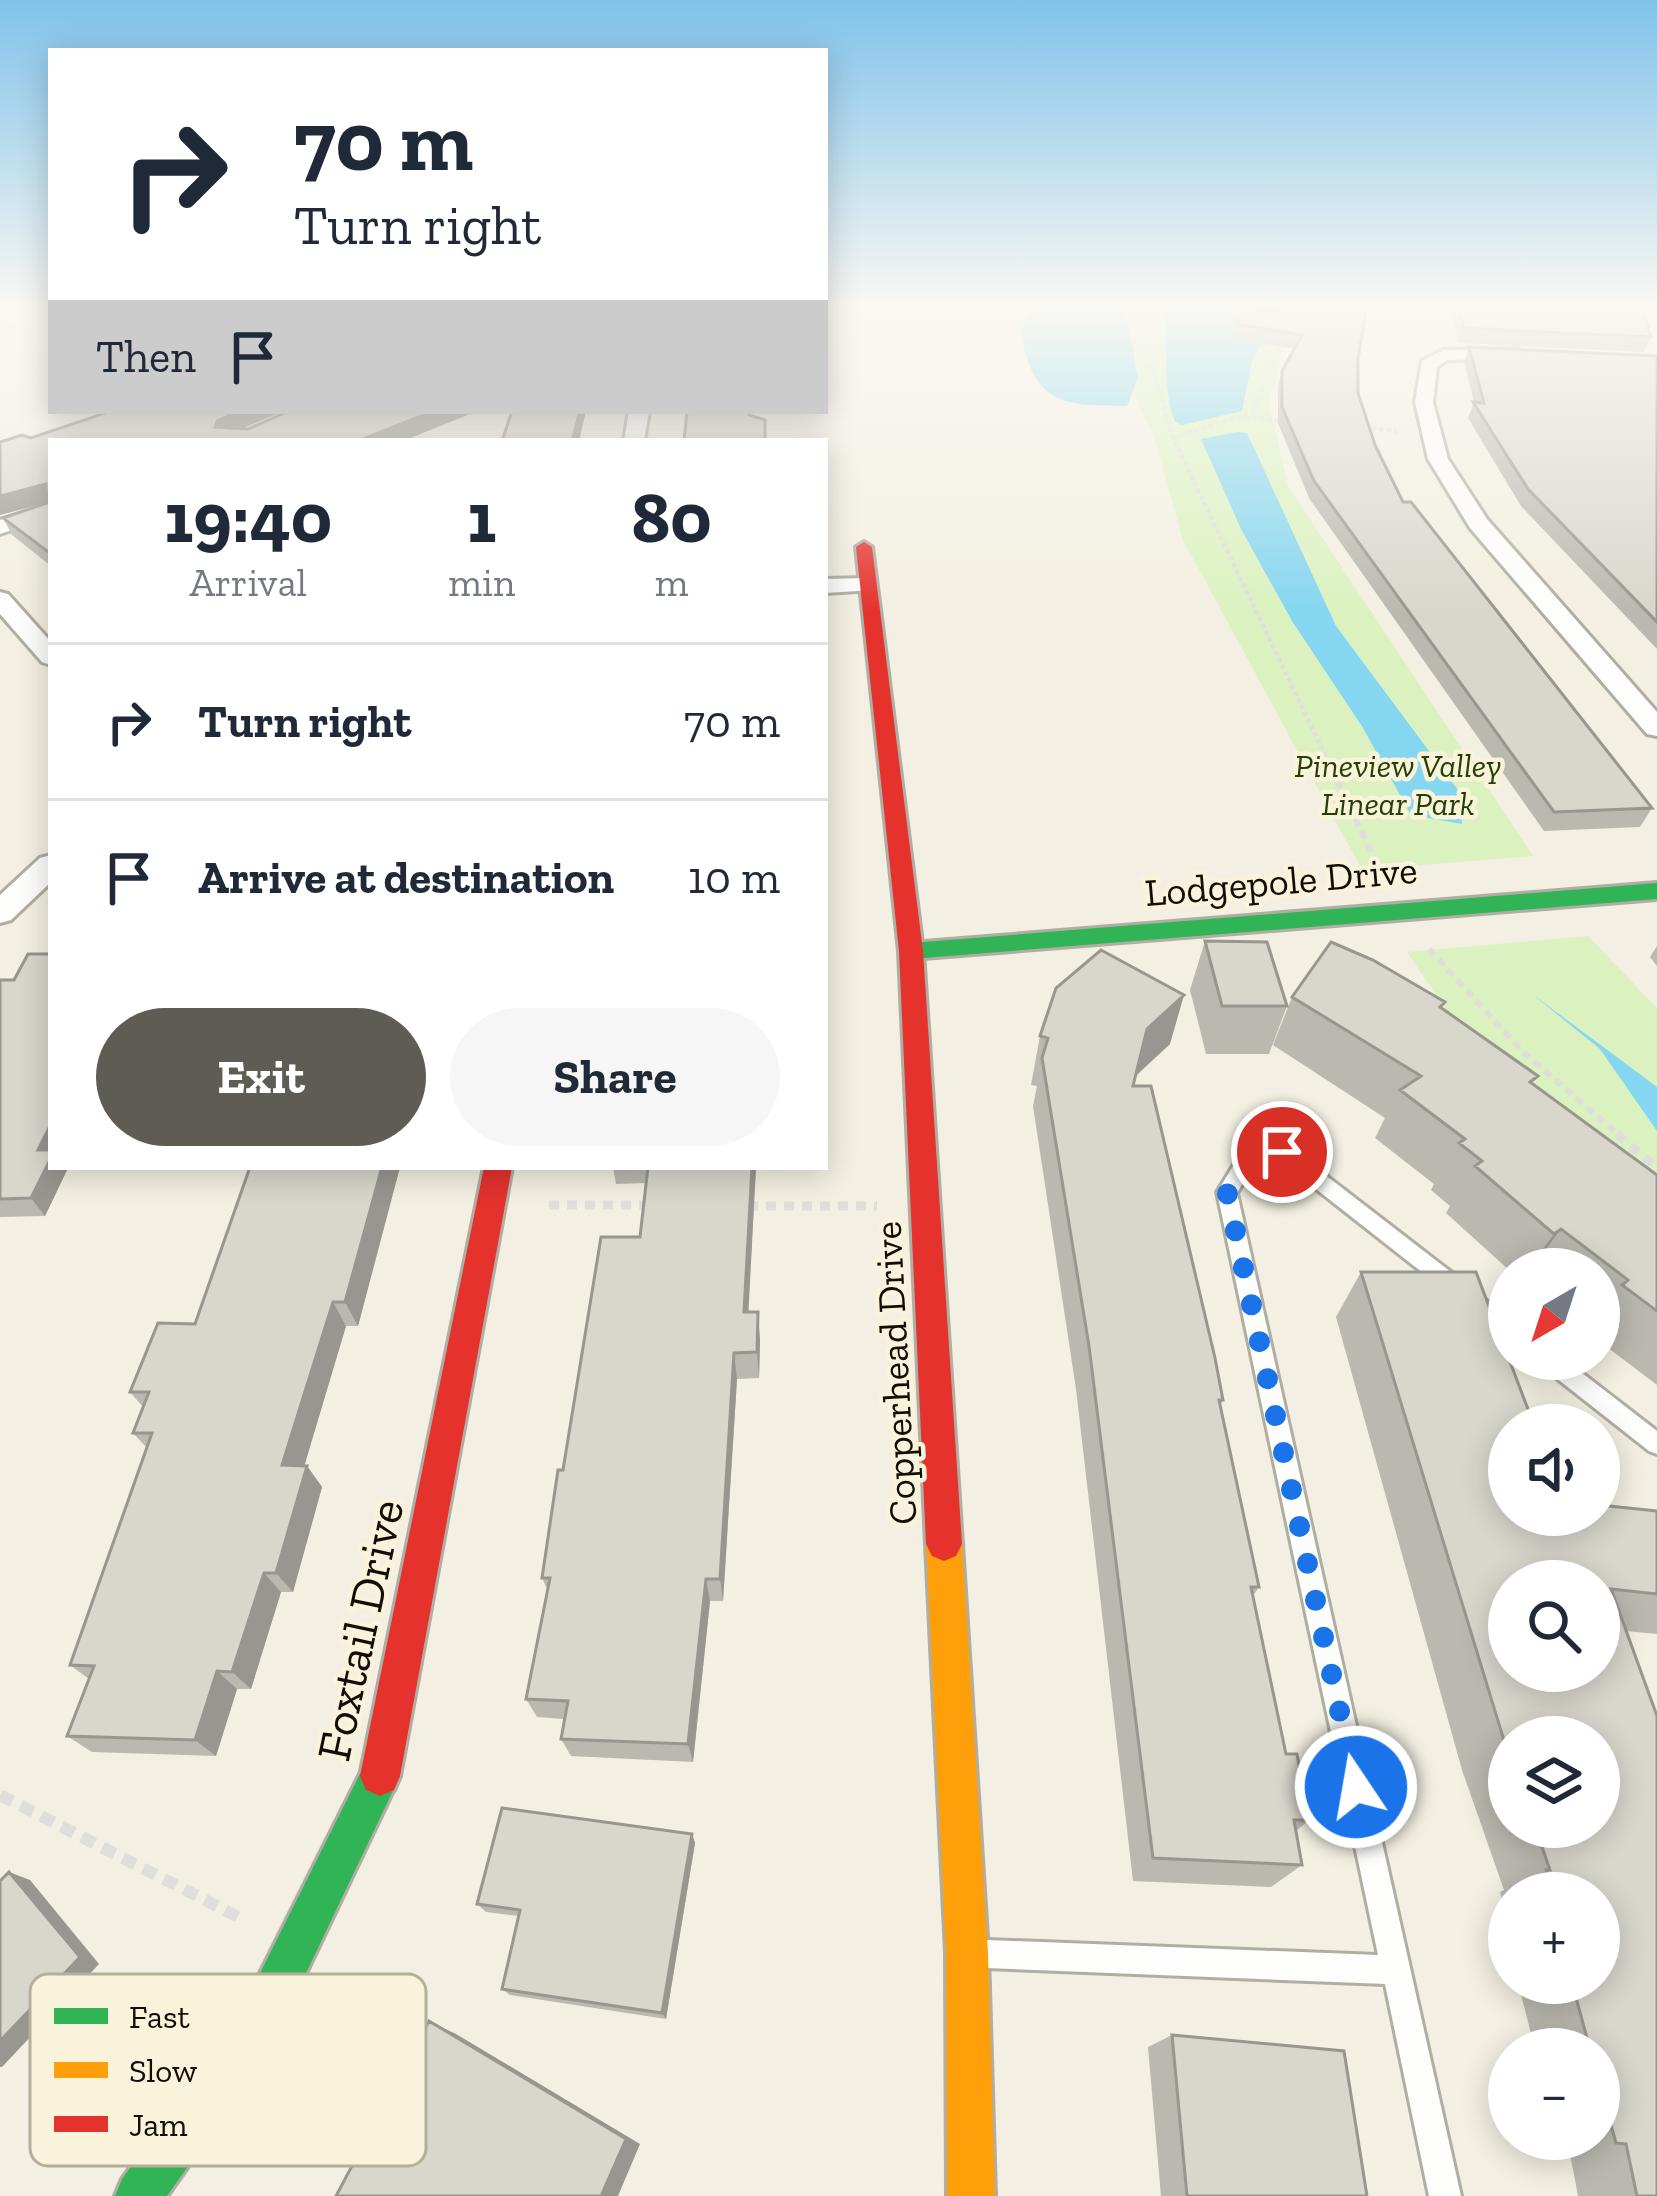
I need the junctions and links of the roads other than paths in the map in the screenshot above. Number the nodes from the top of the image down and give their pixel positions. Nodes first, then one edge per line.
1 (1425, 407) edge
2 (48, 511) edge
3 (0, 527) edge
4 (864, 548) dead end
5 (866, 585) junction
6 (828, 586) edge
7 (0, 599) edge
8 (48, 654) edge
9 (1657, 728) edge
10 (48, 868) edge
11 (1657, 891) edge
12 (0, 913) edge
13 (911, 951) junction
14 (497, 1170) edge
15 (1488, 1312) edge
16 (1575, 1380) edge
17 (1657, 1444) edge
18 (967, 1953) junction
19 (1396, 1970) junction
20 (283, 1974) edge
21 (160, 2166) edge
22 (139, 2196) edge
23 (971, 2196) edge
24 (1445, 2196) edge

1 - 9 street
2 - 3 street
4 - 5 street, Copperhead Drive
5 - 6 street
5 - 13 street, Copperhead Drive
7 - 8 street
10 - 12 street
11 - 13 street, Lodgepole Drive
13 - 18 street, Copperhead Drive
14 - 20 street, Foxtail Drive
15 - 19 lane
16 - 17 lane
18 - 19 lane
18 - 23 street, Copperhead Drive
19 - 24 lane
21 - 22 street, Foxtail Drive

